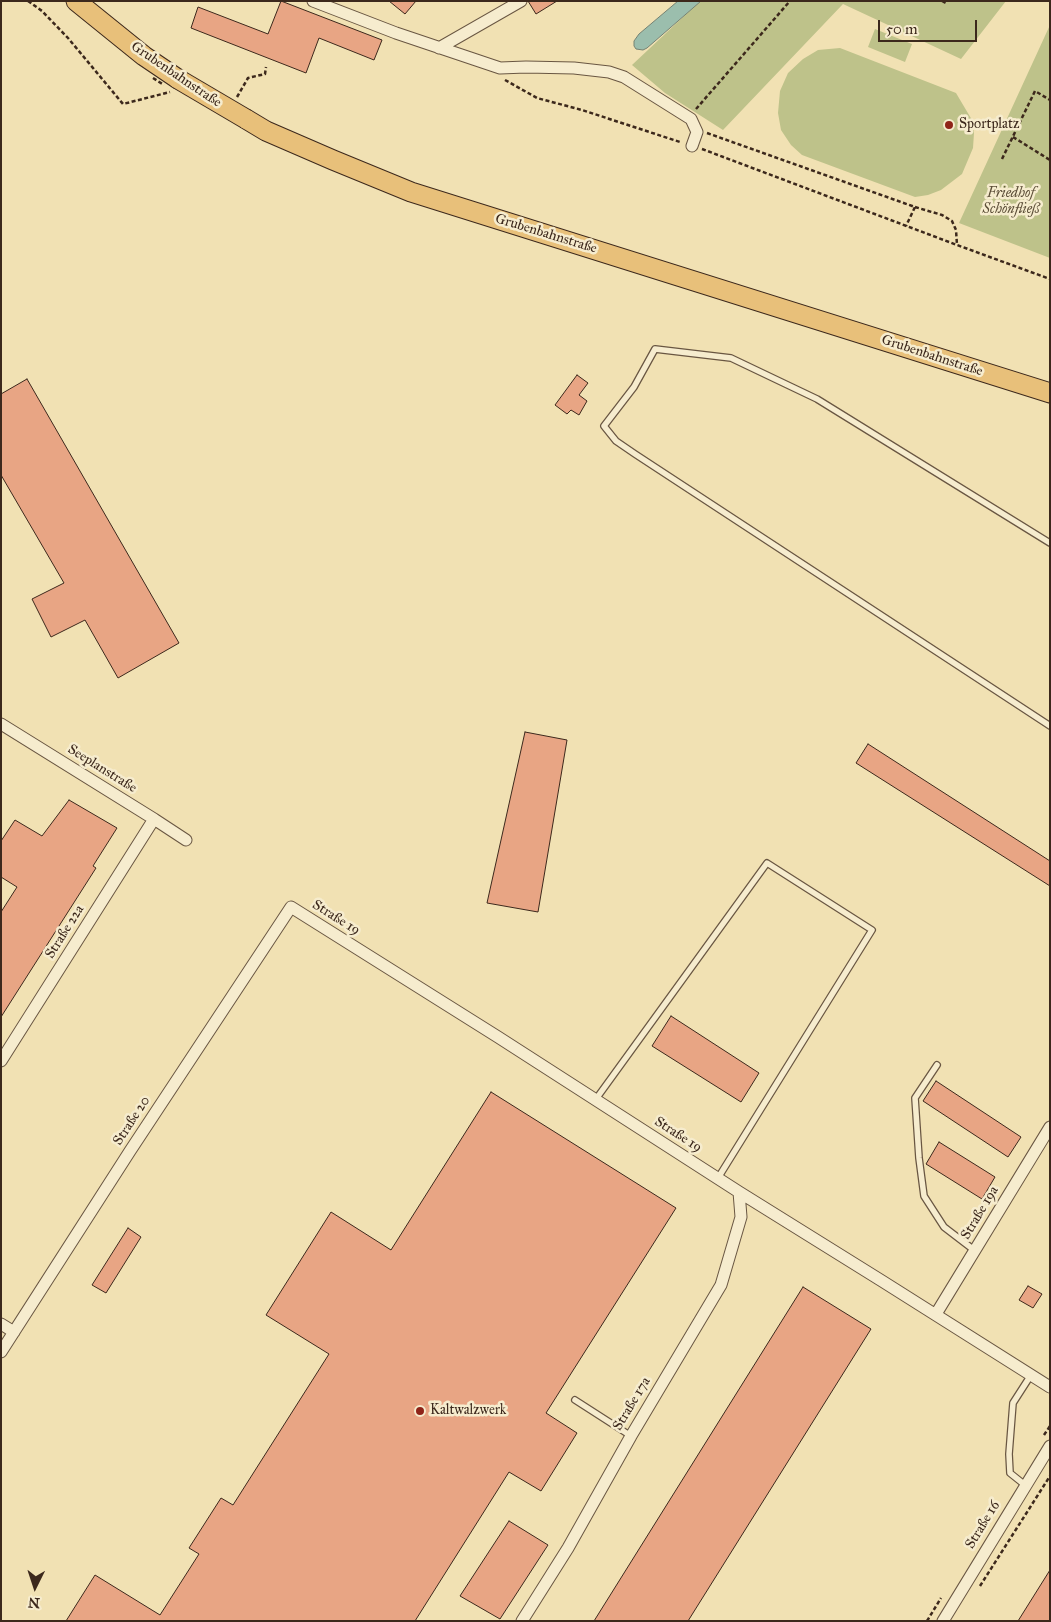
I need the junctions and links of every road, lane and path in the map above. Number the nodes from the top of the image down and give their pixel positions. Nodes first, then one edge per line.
1 (76, 1) edge
2 (313, 1) edge
3 (521, 1) edge
4 (790, 1) edge
5 (439, 48) junction
6 (503, 79) dead end
7 (1050, 100) edge
8 (690, 118) junction
9 (697, 132) junction
10 (1013, 137) junction
11 (692, 146) junction
12 (1002, 160) dead end
13 (1050, 160) edge
14 (914, 207) junction
15 (906, 226) junction
16 (957, 246) junction
17 (1050, 279) edge
18 (1050, 393) edge
19 (1050, 544) edge
20 (1, 724) edge
21 (1050, 726) edge
22 (154, 819) junction
23 (186, 840) dead end
24 (291, 907) joint
25 (1, 1061) edge
26 (937, 1065) dead end
27 (596, 1099) junction
28 (1050, 1127) edge
29 (718, 1178) junction
30 (739, 1192) junction
31 (974, 1250) junction
32 (936, 1314) junction
33 (1, 1324) edge
34 (14, 1332) junction
35 (1, 1352) edge
36 (1031, 1375) junction
37 (1050, 1387) edge
38 (575, 1400) dead end
39 (630, 1436) junction
40 (1050, 1446) edge
41 (1050, 1476) edge
42 (1025, 1485) junction
43 (979, 1588) dead end
44 (522, 1621) edge
45 (943, 1621) edge

1 - 18 main road, Grubenbahnstraße, bridge
2 - 5 street
3 - 5 street
4 - 8 path
5 - 8 street
6 - 11 path
7 - 10 path
8 - 9 street
9 - 11 street
9 - 14 path
10 - 12 path
10 - 13 path
11 - 15 path
14 - 15 path
14 - 16 path
15 - 16 path
16 - 17 path
19 - 21 lane
20 - 22 street, Seeplanstraße
22 - 23 street, Seeplanstraße
22 - 25 street, Straße 22a
24 - 27 street, Straße 19
24 - 34 street, Straße 20
26 - 31 lane
27 - 29 street, Straße 19
27 - 29 lane
28 - 31 street, Straße 19a
29 - 30 street, Straße 19
30 - 32 street, Straße 19
30 - 39 street, Straße 17a
31 - 32 street, Straße 19a
32 - 36 street, Straße 19
33 - 34 street
34 - 35 street, Straße 20
36 - 37 street, Straße 19
36 - 42 lane
38 - 39 lane
39 - 44 street, Straße 17a
40 - 42 street, Straße 16
41 - 43 path
42 - 45 street, Straße 16

